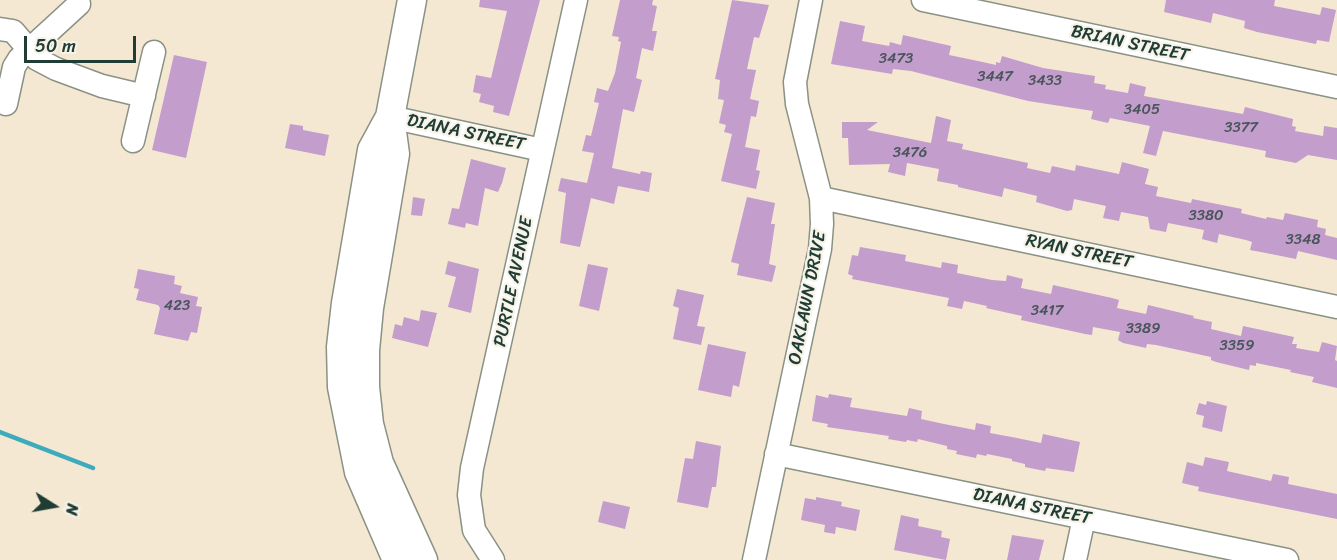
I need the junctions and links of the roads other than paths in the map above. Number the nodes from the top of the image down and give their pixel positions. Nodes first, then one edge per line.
1 (412, 0) edge
2 (576, 0) edge
3 (811, 0) edge
4 (923, 0) edge
5 (79, 4) dead end
6 (0, 29) edge
7 (29, 50) junction
8 (154, 52) dead end
9 (1337, 87) edge
10 (144, 96) junction
11 (6, 104) dead end
12 (390, 117) junction
13 (133, 141) dead end
14 (542, 150) junction
15 (821, 198) junction
16 (1337, 307) edge
17 (776, 454) junction
18 (1084, 518) junction
19 (397, 560) edge
20 (423, 560) edge
21 (493, 560) edge
22 (754, 560) edge
23 (1075, 560) edge
24 (1287, 560) edge

1 - 12 main road
2 - 14 street, PURTLE AVENUE
3 - 15 street, OAKLAWN DRIVE
4 - 9 street, BRIAN STREET
5 - 7 street
6 - 7 street
7 - 10 street
7 - 11 street
8 - 10 street
10 - 13 street
12 - 14 street, DIANA STREET
12 - 19 main road
12 - 20 main road
14 - 21 street, PURTLE AVENUE
15 - 16 street, RYAN STREET
15 - 17 street, OAKLAWN DRIVE
17 - 18 street, DIANA STREET
17 - 22 street, OAKLAWN DRIVE
18 - 23 street
18 - 24 street, DIANA STREET

